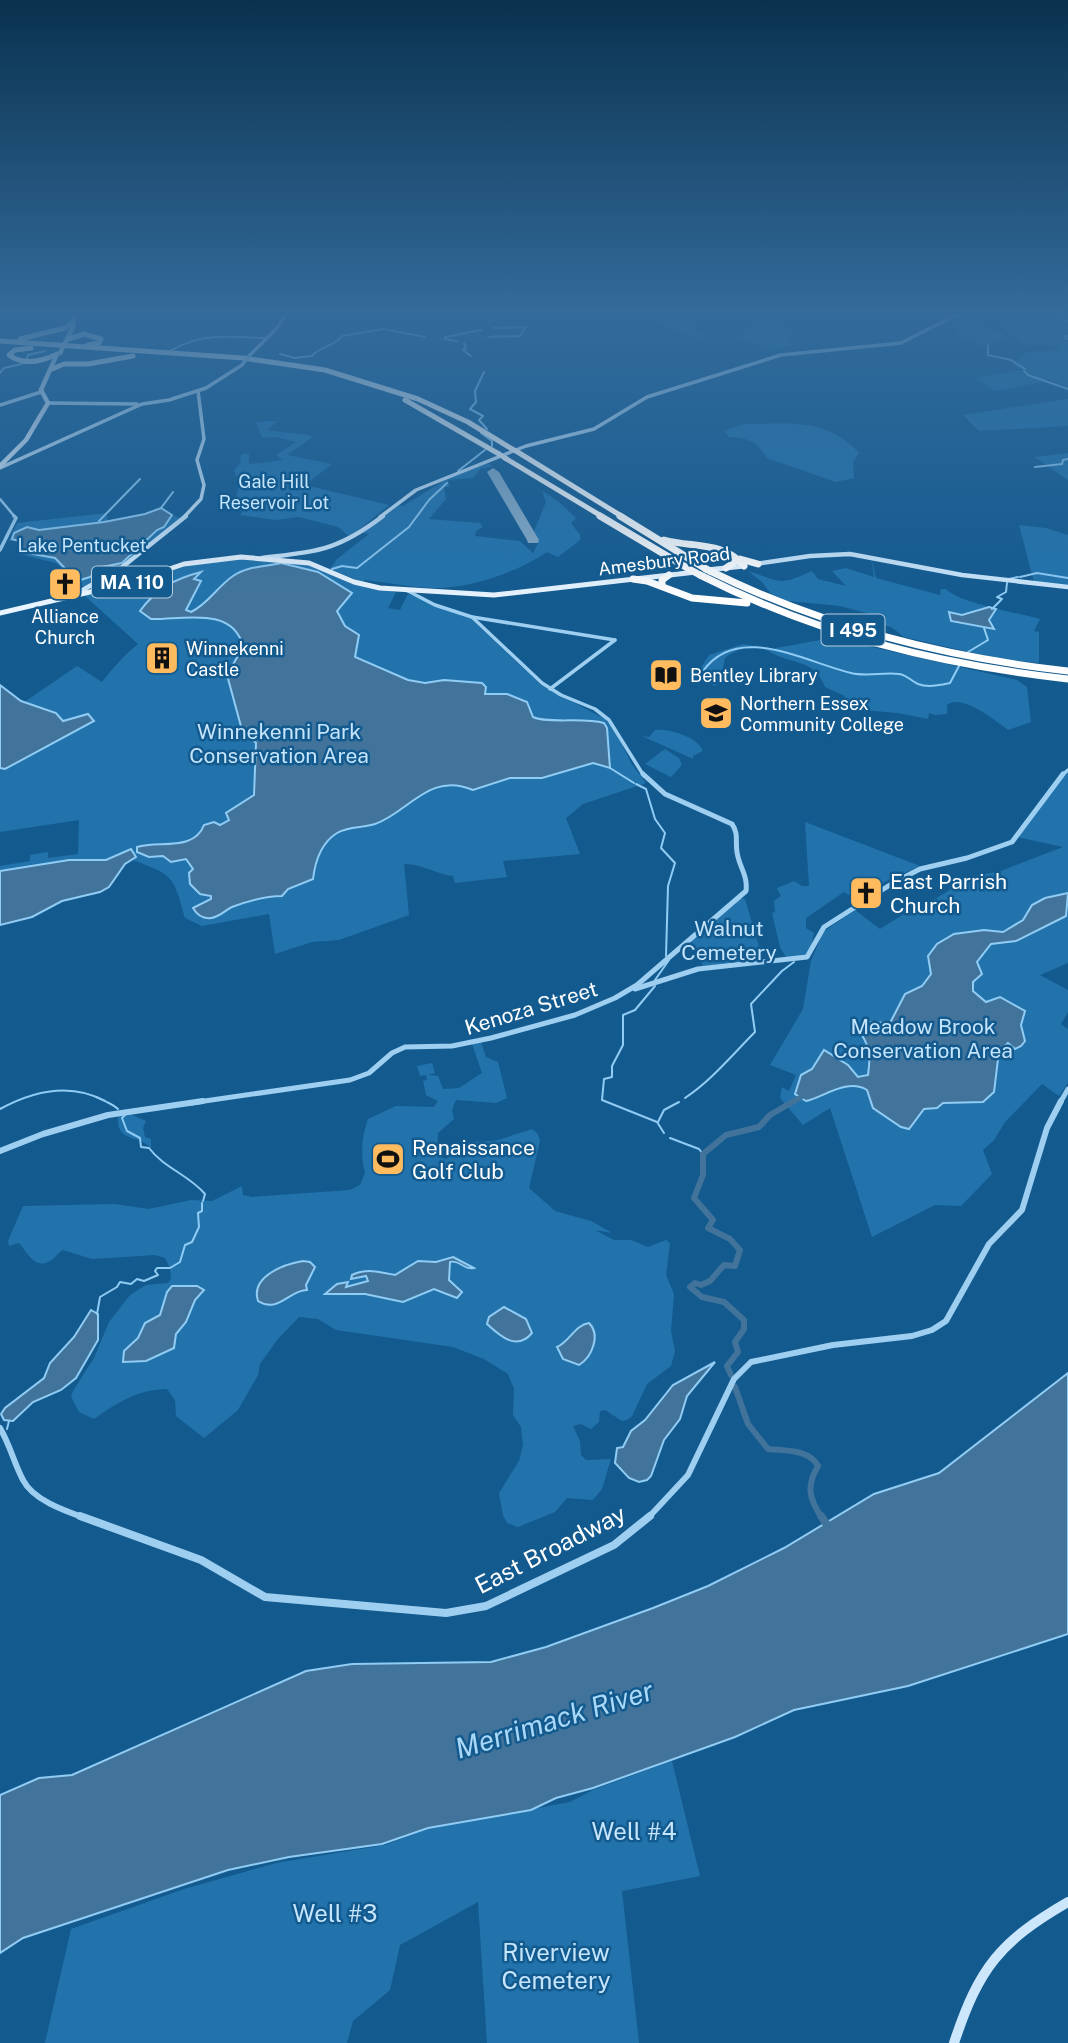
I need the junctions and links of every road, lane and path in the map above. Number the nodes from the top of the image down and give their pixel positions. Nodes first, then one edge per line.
1 (45, 408) edge
2 (129, 408) edge
3 (200, 408) edge
4 (422, 408) edge
5 (437, 408) edge
6 (627, 408) edge
7 (0, 467) edge
8 (0, 499) edge
9 (620, 516) junction
10 (0, 550) edge
11 (263, 558) junction
12 (740, 562) junction
13 (758, 564) joint
14 (726, 568) joint
15 (704, 570) junction
16 (669, 575) junction
17 (650, 578) junction
18 (633, 579) junction
19 (710, 581) junction
20 (659, 585) junction
21 (1068, 587) edge
22 (419, 594) junction
23 (72, 595) junction
24 (0, 613) edge
25 (788, 616) junction
26 (472, 617) junction
27 (615, 640) joint
28 (1068, 671) edge
29 (1068, 679) edge
30 (552, 686) junction
31 (1068, 770) edge
32 (629, 991) junction
33 (1068, 1089) edge
34 (0, 1150) edge
35 (0, 1428) edge
36 (1068, 1902) edge
37 (954, 2043) edge

1 - 7 main road
2 - 7 main road
3 - 23 main road
4 - 15 highway, I 495, bridge
5 - 9 highway, I 495
6 - 11 main road
8 - 10 street
9 - 12 highway
9 - 15 highway, I 495
11 - 22 main road, Amesbury Road / MA 110
11 - 23 main road, MA 110
12 - 13 highway
12 - 14 highway
12 - 15 highway
13 - 21 main road, Amesbury Road
14 - 16 main road, Amesbury Road / MA 110
15 - 19 highway, I 495
15 - 28 highway, I 495
16 - 17 main road, Amesbury Road / MA 110
16 - 20 highway
17 - 18 main road, Amesbury Road / MA 110
17 - 20 highway
18 - 20 highway
18 - 22 main road, Amesbury Road / MA 110
19 - 20 highway
19 - 25 highway, I 495
20 - 25 highway
22 - 26 street
23 - 24 main road, MA 110
25 - 29 highway, I 495
26 - 27 street
26 - 30 street
27 - 30 street
30 - 32 street, Kenoza Street
31 - 32 street
32 - 34 street, Kenoza Street
33 - 35 street, East Broadway
36 - 37 main road

